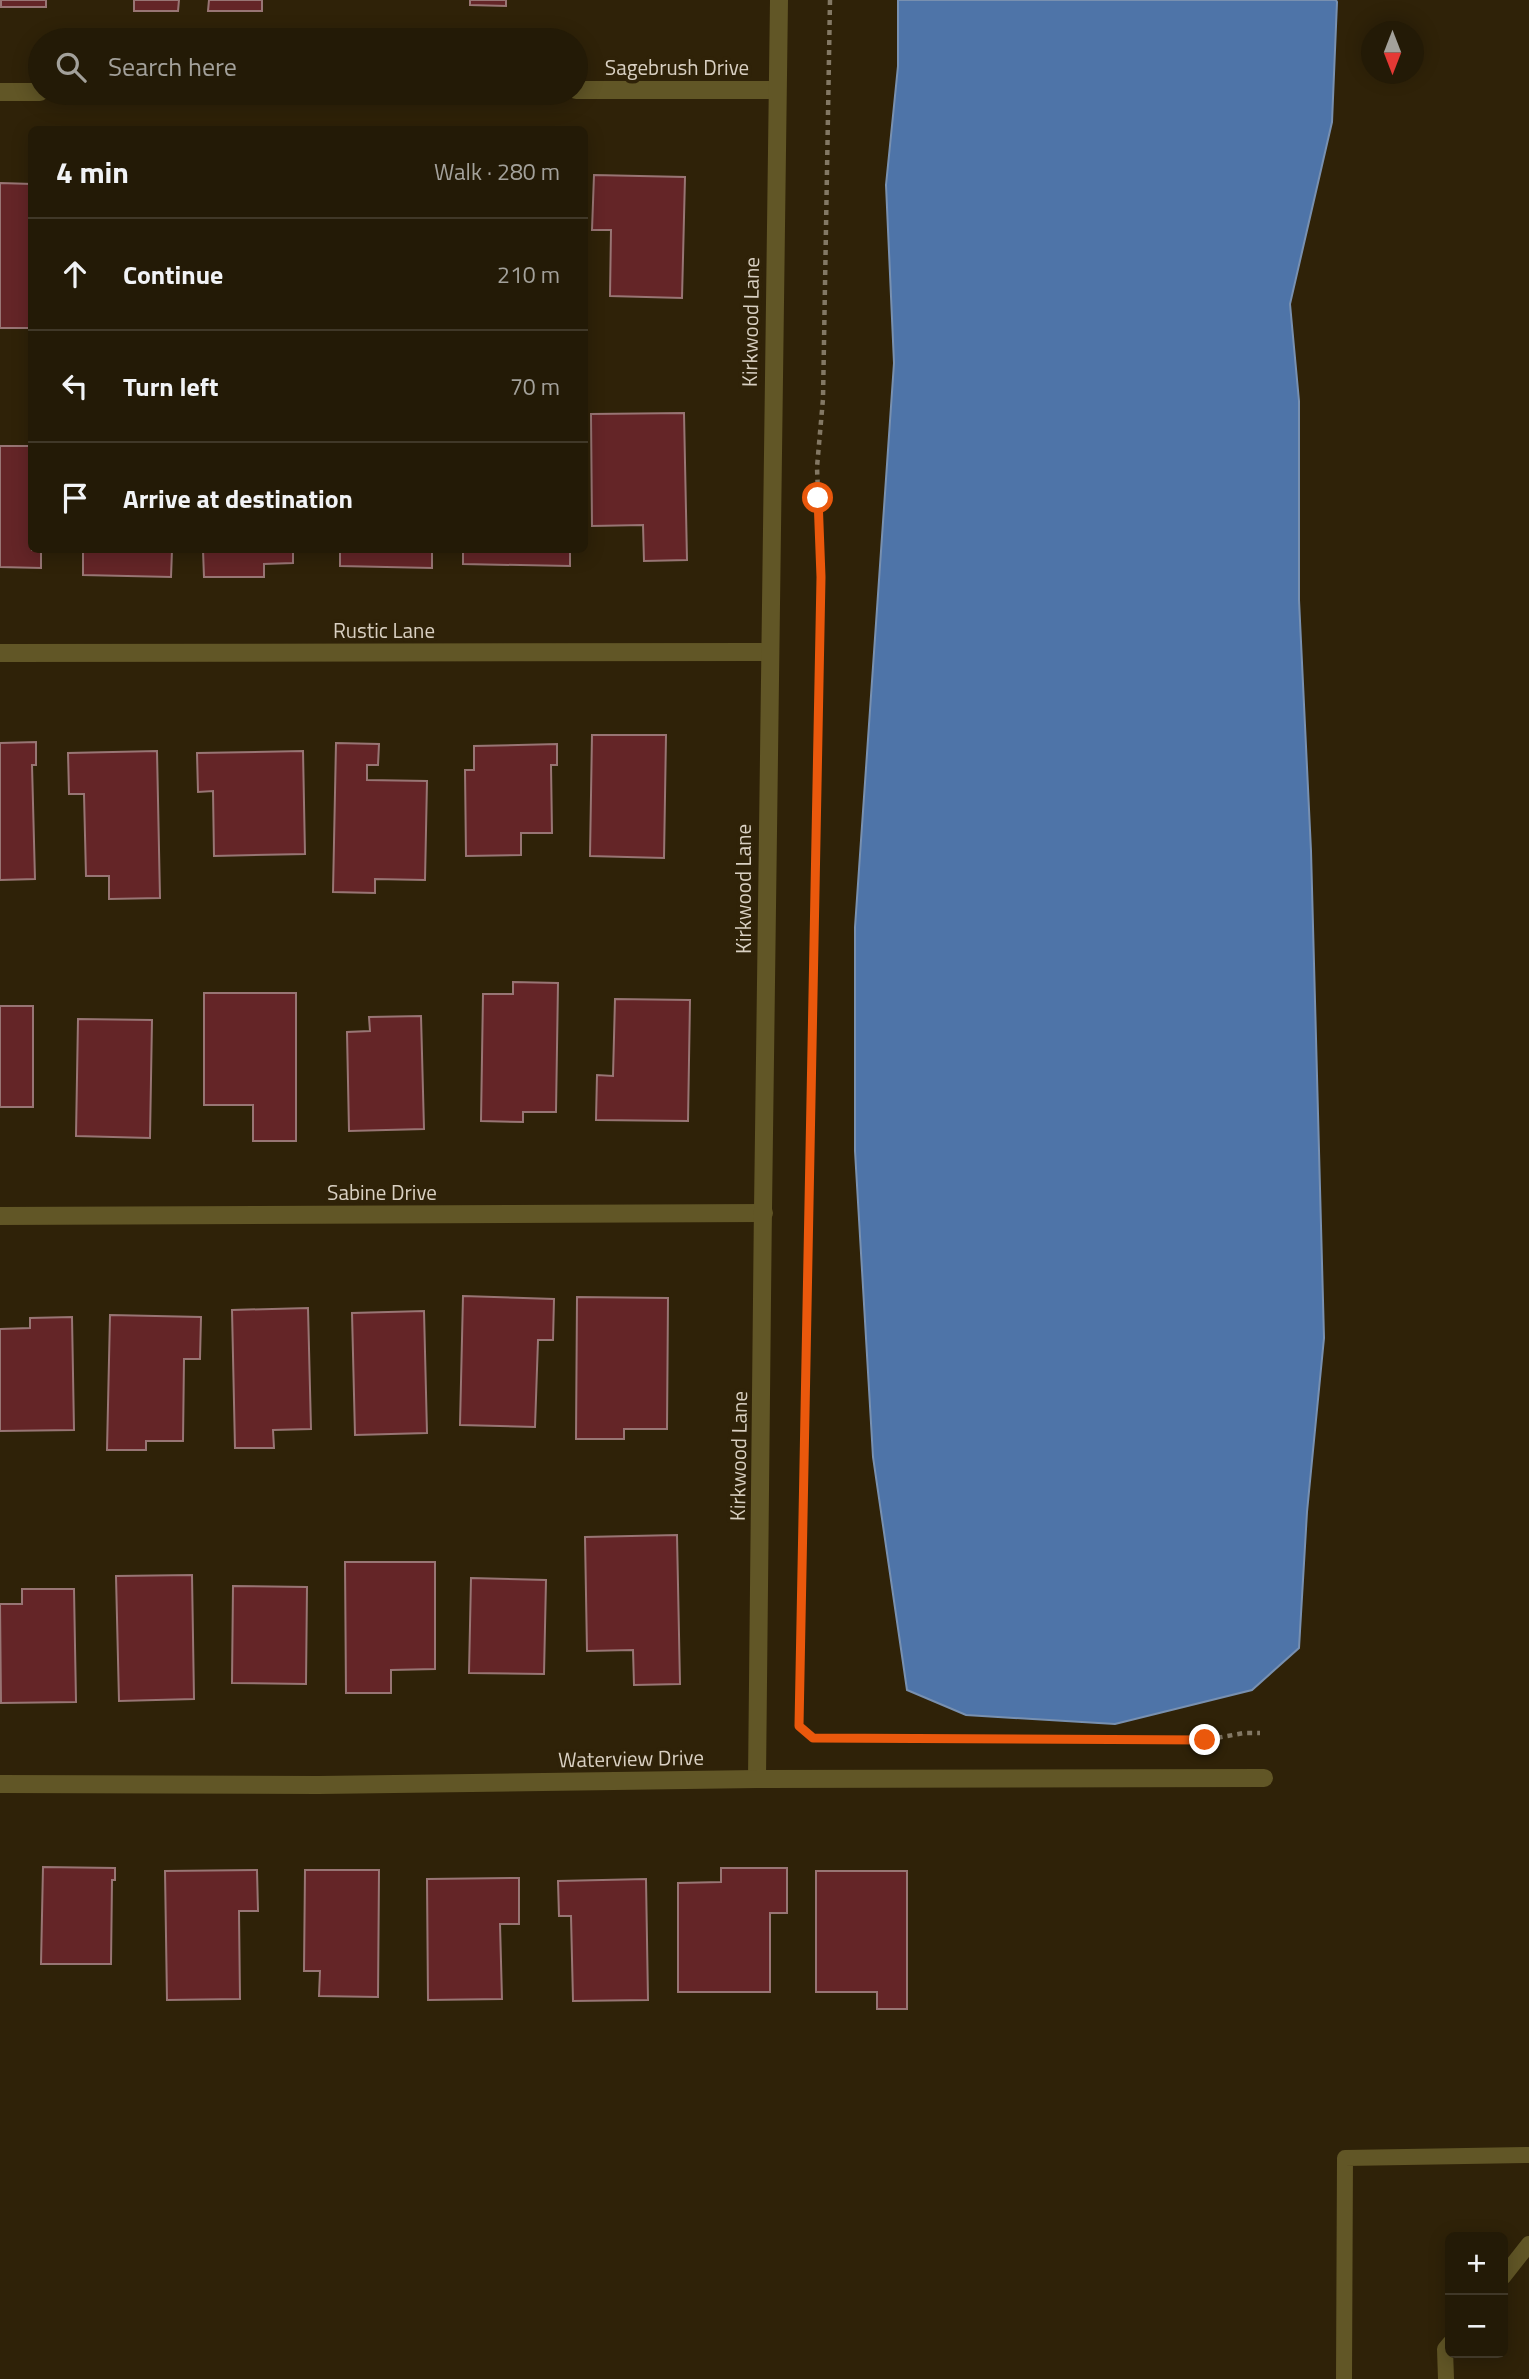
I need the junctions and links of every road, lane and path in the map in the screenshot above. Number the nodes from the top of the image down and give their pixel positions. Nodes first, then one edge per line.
1 (779, 0) edge
2 (830, 0) edge
3 (778, 89) junction
4 (588, 90) edge
5 (0, 92) edge
6 (28, 92) edge
7 (767, 652) junction
8 (0, 653) edge
9 (764, 1213) junction
10 (0, 1216) edge
11 (1260, 1733) dead end
12 (1264, 1778) dead end
13 (757, 1779) junction
14 (0, 1784) edge
15 (1529, 2155) edge
16 (1529, 2244) edge
17 (1508, 2271) edge
18 (1445, 2358) edge
19 (1345, 2379) edge
20 (1446, 2379) edge

1 - 3 street, Kirkwood Lane
2 - 11 path
3 - 4 street, Sagebrush Drive
3 - 7 street, Kirkwood Lane
5 - 6 street
7 - 8 street, Rustic Lane
7 - 9 street, Kirkwood Lane
9 - 10 street, Sabine Drive
9 - 13 street, Kirkwood Lane
12 - 13 street, Waterview Drive
13 - 14 street, Waterview Drive
15 - 19 lane
16 - 17 lane
18 - 20 lane

